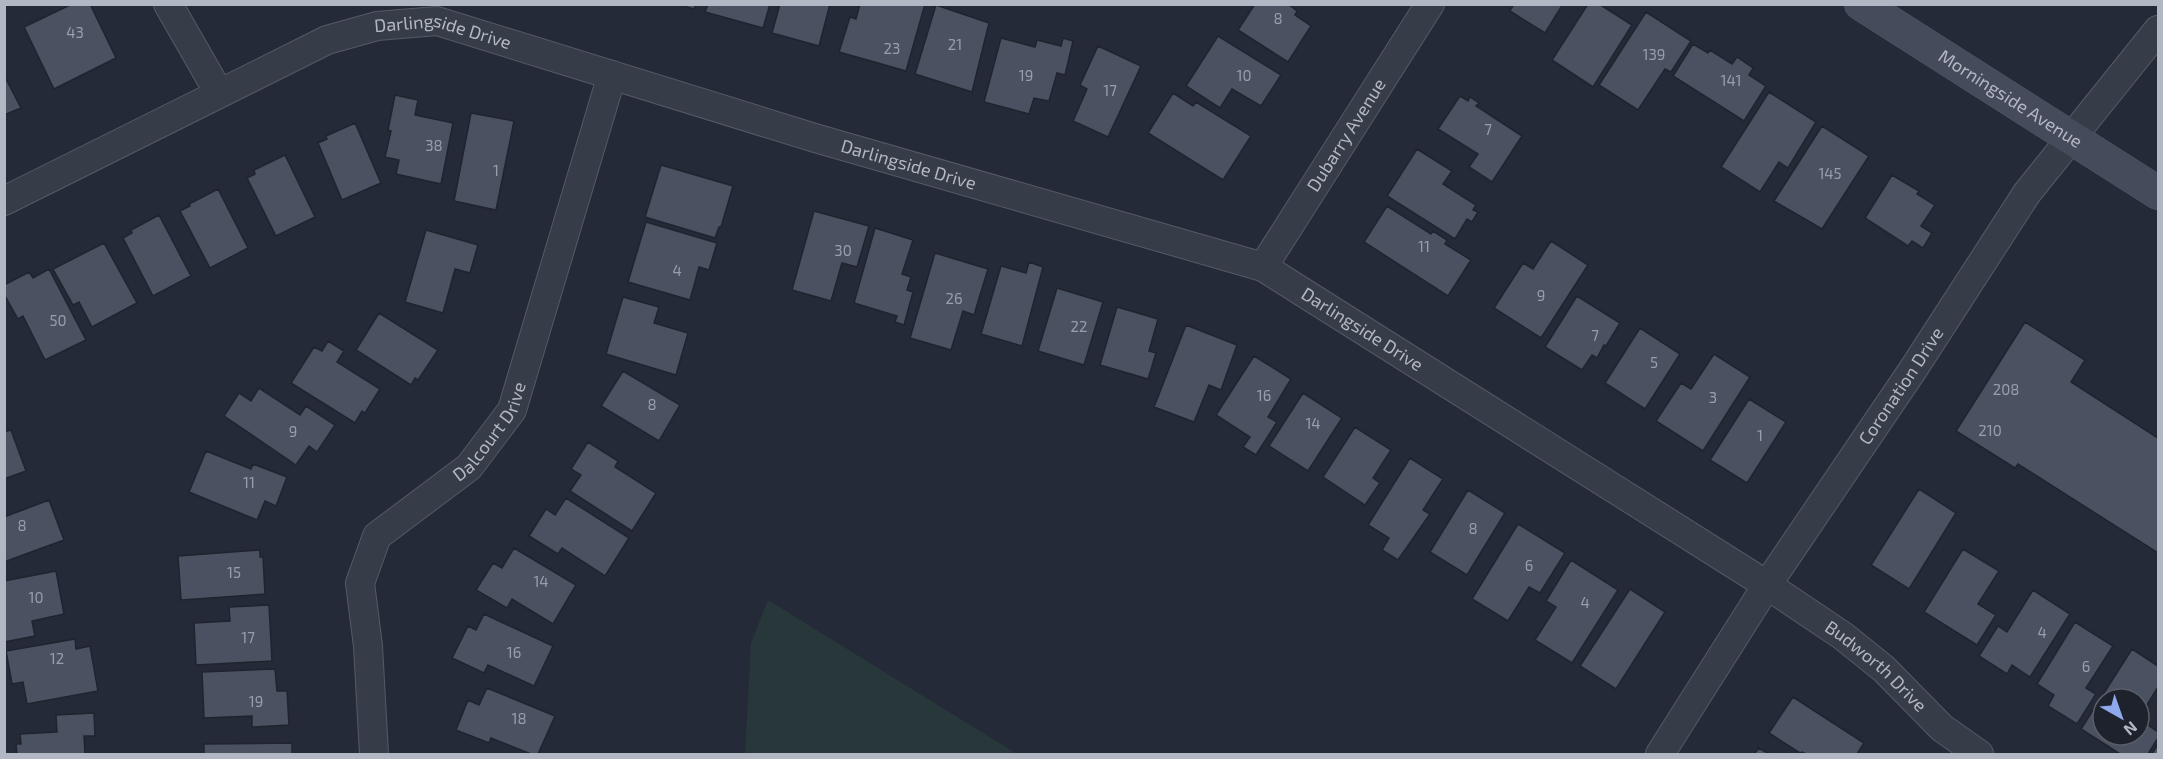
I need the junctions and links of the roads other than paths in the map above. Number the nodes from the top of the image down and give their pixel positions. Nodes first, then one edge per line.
1 (168, 4) edge
2 (1430, 4) edge
3 (1861, 4) edge
4 (2158, 30) edge
5 (612, 75) junction
6 (219, 93) junction
7 (2073, 137) junction
8 (2158, 193) edge
9 (4, 201) edge
10 (1263, 267) junction
11 (1767, 585) junction
12 (374, 754) edge
13 (1660, 754) edge
14 (1979, 754) edge

1 - 6 street
2 - 10 street, Dubarry Avenue
3 - 7 main road, Morningside Avenue
4 - 7 street, Coronation Drive
5 - 6 street, Darlingside Drive
5 - 10 street, Darlingside Drive
5 - 12 street, Dalcourt Drive
6 - 9 street, Darlingside Drive
7 - 8 main road, Morningside Avenue
7 - 11 street, Coronation Drive
10 - 11 street, Darlingside Drive
11 - 13 street, Coronation Drive
11 - 14 street, Budworth Drive

